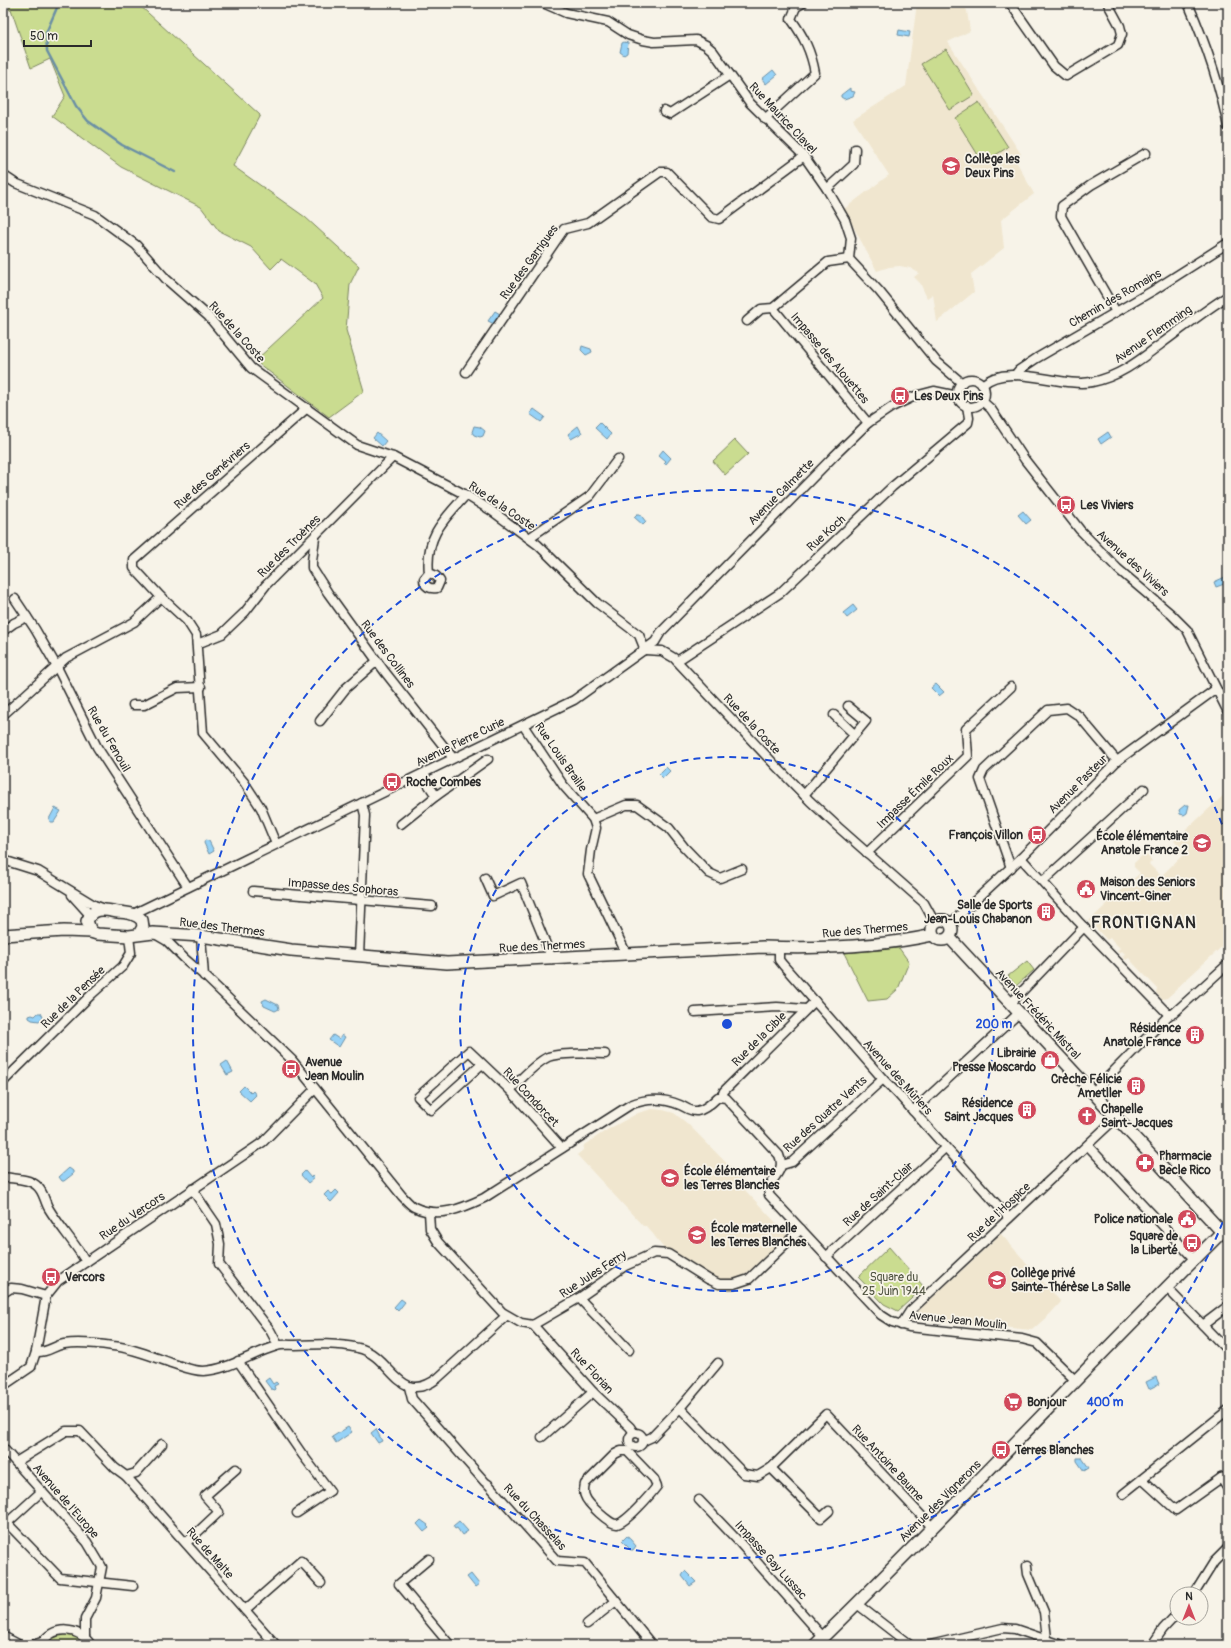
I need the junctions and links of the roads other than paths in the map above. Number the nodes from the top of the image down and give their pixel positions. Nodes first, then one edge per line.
1 (543, 3) edge
2 (803, 3) edge
3 (1010, 3) edge
4 (1108, 3) edge
5 (1188, 3) edge
6 (730, 75) junction
7 (664, 111) dead end
8 (766, 119) junction
9 (1228, 127) edge
10 (855, 149) dead end
11 (1146, 153) dead end
12 (804, 156) junction
13 (3, 175) edge
14 (826, 189) junction
15 (1228, 243) edge
16 (849, 259) junction
17 (1228, 296) edge
18 (773, 308) junction
19 (1116, 312) junction
20 (746, 321) dead end
21 (466, 372) dead end
22 (1015, 375) junction
23 (962, 383) junction
24 (982, 385) junction
25 (958, 396) junction
26 (982, 401) junction
27 (967, 406) junction
28 (307, 408) junction
29 (868, 423) junction
30 (393, 457) junction
31 (618, 459) dead end
32 (466, 495) junction
33 (315, 538) junction
34 (529, 538) junction
35 (299, 553) junction
36 (312, 561) junction
37 (430, 574) dead end
38 (162, 597) junction
39 (15, 600) dead end
40 (27, 617) junction
41 (3, 631) edge
42 (197, 644) junction
43 (645, 650) junction
44 (377, 661) junction
45 (678, 661) junction
46 (56, 667) junction
47 (200, 687) junction
48 (1011, 687) dead end
49 (1216, 689) junction
50 (133, 705) dead end
51 (848, 706) dead end
52 (1228, 712) edge
53 (3, 715) edge
54 (834, 716) dead end
55 (320, 721) dead end
56 (523, 725) junction
57 (854, 734) junction
58 (453, 758) junction
59 (488, 759) dead end
60 (1117, 762) junction
61 (422, 774) junction
62 (1144, 789) dead end
63 (804, 795) junction
64 (436, 796) junction
65 (362, 803) junction
66 (593, 819) junction
67 (400, 824) dead end
68 (276, 844) junction
69 (867, 854) junction
70 (1021, 858) junction
71 (3, 860) edge
72 (1010, 868) junction
73 (742, 869) dead end
74 (485, 878) dead end
75 (1043, 881) junction
76 (63, 885) junction
77 (188, 887) junction
78 (252, 891) dead end
79 (361, 901) junction
80 (432, 906) dead end
81 (105, 909) junction
82 (89, 918) junction
83 (935, 923) junction
84 (950, 924) junction
85 (137, 926) junction
86 (1084, 927) junction
87 (64, 931) junction
88 (91, 932) junction
89 (153, 934) junction
90 (3, 935) edge
91 (933, 935) junction
92 (201, 936) junction
93 (949, 937) junction
94 (779, 947) junction
95 (627, 954) junction
96 (359, 956) junction
97 (552, 959) junction
98 (1228, 964) edge
99 (204, 976) junction
100 (815, 1001) junction
101 (1011, 1003) junction
102 (806, 1009) junction
103 (695, 1012) dead end
104 (1019, 1012) junction
105 (1169, 1015) junction
106 (605, 1054) dead end
107 (482, 1064) junction
108 (883, 1079) junction
109 (3, 1082) edge
110 (315, 1088) junction
111 (510, 1090) junction
112 (1093, 1092) junction
113 (722, 1096) junction
114 (913, 1111) junction
115 (1116, 1118) junction
116 (1088, 1146) junction
117 (562, 1148) junction
118 (945, 1148) junction
119 (782, 1165) junction
120 (3, 1177) edge
121 (192, 1189) junction
122 (429, 1212) junction
123 (1009, 1218) junction
124 (801, 1230) junction
125 (1226, 1232) edge
126 (826, 1257) junction
127 (1195, 1260) junction
128 (86, 1262) junction
129 (1166, 1288) junction
130 (3, 1293) edge
131 (46, 1296) junction
132 (579, 1298) junction
133 (1228, 1306) edge
134 (506, 1316) junction
135 (533, 1325) junction
136 (1202, 1325) junction
137 (901, 1326) junction
138 (278, 1345) junction
139 (629, 1350) dead end
140 (1228, 1351) edge
141 (36, 1352) junction
142 (238, 1361) junction
143 (718, 1363) dead end
144 (1076, 1381) junction
145 (3, 1386) edge
146 (409, 1387) junction
147 (593, 1392) junction
148 (680, 1408) junction
149 (1228, 1410) edge
150 (634, 1433) junction
151 (542, 1437) dead end
152 (643, 1441) junction
153 (162, 1444) dead end
154 (3, 1448) edge
155 (629, 1448) junction
156 (16, 1462) junction
157 (771, 1468) junction
158 (236, 1469) dead end
159 (126, 1476) junction
160 (1225, 1477) edge
161 (1142, 1479) junction
162 (1228, 1489) edge
163 (42, 1491) junction
164 (1124, 1494) dead end
165 (699, 1500) dead end
166 (829, 1511) dead end
167 (297, 1513) dead end
168 (933, 1528) junction
169 (186, 1543) junction
170 (1228, 1548) edge
171 (429, 1559) dead end
172 (1027, 1566) dead end
173 (100, 1582) junction
174 (321, 1583) dead end
175 (133, 1586) dead end
176 (1199, 1586) edge
177 (616, 1601) junction
178 (857, 1604) junction
179 (245, 1610) junction
180 (86, 1619) junction
181 (1169, 1623) edge
182 (587, 1624) dead end
183 (68, 1630) junction
184 (3, 1636) edge
185 (85, 1637) junction
186 (823, 1637) junction
187 (1047, 1639) junction
188 (41, 1644) edge
189 (20, 1645) edge
190 (32, 1645) edge
191 (91, 1645) edge
192 (276, 1645) edge
193 (450, 1645) edge
194 (652, 1645) edge
195 (815, 1645) edge
196 (910, 1645) edge
197 (930, 1645) edge
198 (1062, 1645) edge
199 (1152, 1645) edge

1 - 6 street, Rue Maurice Clavel
2 - 8 street
3 - 4 street
5 - 9 street
6 - 7 street
6 - 8 street, Rue Maurice Clavel
8 - 12 street, Rue Maurice Clavel
10 - 14 street
11 - 19 street
12 - 14 street, Rue Maurice Clavel
12 - 21 street, Rue des Garrigues
13 - 28 street, Rue de la Coste
14 - 16 street, Rue Maurice Clavel
15 - 19 street, Chemin des Romains
16 - 18 street
16 - 23 street
17 - 22 street, Avenue Flemming
18 - 20 street
18 - 29 street, Impasse des Alouettes
19 - 22 street, Chemin des Romains
22 - 24 street, Avenue Flemming
23 - 24 street
23 - 25 street
24 - 26 street
25 - 27 street
25 - 29 street, Avenue Calmette
26 - 27 street
26 - 49 street, Avenue des Viviers
27 - 45 street, Rue Koch
28 - 30 street, Rue de la Coste
28 - 38 street, Rue des Genévriers
29 - 43 street, Avenue Calmette
30 - 32 street, Rue de la Coste
30 - 33 street, Rue des Troènes
31 - 34 street
32 - 34 street, Rue de la Coste
32 - 37 street
33 - 35 street, Rue des Troènes
33 - 36 street, Rue des Collines
34 - 43 street, Rue de la Coste
35 - 36 street
35 - 42 street, Rue des Troènes
36 - 44 street, Rue des Collines
38 - 42 street
38 - 46 street
39 - 40 street, Rue du Fenouil
40 - 41 street
40 - 46 street, Rue du Fenouil
42 - 47 street
43 - 45 street, Rue de la Coste
43 - 56 street, Avenue Pierre Curie
44 - 55 street
44 - 58 street, Rue des Collines
45 - 63 street, Rue de la Coste
46 - 53 street
46 - 77 street, Rue du Fenouil
47 - 50 street
47 - 68 street
48 - 69 street, Impasse Émile Roux
49 - 52 street, Avenue des Viviers
49 - 60 street, Avenue Pasteur
51 - 57 street
54 - 57 street
56 - 58 street, Avenue Pierre Curie
56 - 66 street, Rue Louis Braille
57 - 63 street
58 - 61 street, Avenue Pierre Curie
59 - 64 street
60 - 70 street, Avenue Pasteur
60 - 72 street
61 - 64 street
61 - 65 street, Avenue Pierre Curie
62 - 75 street
63 - 69 street, Rue de la Coste
64 - 67 street
65 - 68 street, Avenue Pierre Curie
65 - 79 street
66 - 73 street
66 - 95 street
68 - 77 street, Avenue Pierre Curie
69 - 83 street, Rue de la Coste
70 - 72 street, Avenue Pasteur
70 - 75 street
71 - 76 street
72 - 84 street, Avenue Pasteur
74 - 97 street
75 - 86 street
76 - 81 street
76 - 82 street
77 - 85 street, Avenue Pierre Curie
78 - 79 street, Impasse des Sophoras
79 - 80 street, Impasse des Sophoras
79 - 96 street
81 - 82 main road
81 - 85 main road
82 - 87 main road
82 - 88 main road
83 - 84 main road
83 - 91 main road
84 - 93 main road
85 - 88 main road
85 - 89 main road
85 - 109 street, Rue de la Pensée
86 - 101 street
86 - 105 street
87 - 88 main road
87 - 90 main road
89 - 92 main road, Rue des Thermes
89 - 99 street
91 - 93 main road
91 - 94 main road, Rue des Thermes
92 - 96 main road, Rue des Thermes
92 - 99 street
93 - 101 main road, Avenue Frédéric Mistral
94 - 95 main road, Rue des Thermes
94 - 100 street, Avenue des Mûriers
95 - 97 main road, Rue des Thermes
96 - 97 main road, Rue des Thermes
98 - 105 street
99 - 110 street
100 - 102 street, Rue de la Cible
100 - 108 street, Avenue des Mûriers
101 - 104 main road, Avenue Frédéric Mistral
102 - 103 street
102 - 113 street, Rue de la Cible
104 - 112 main road, Avenue Frédéric Mistral
104 - 114 street
105 - 112 street
106 - 111 street
107 - 107 street, Rue Condorcet
107 - 111 street, Rue Condorcet
108 - 114 street, Avenue des Mûriers
108 - 119 street, Rue des Quatre Vents
110 - 121 street, Rue du Vercors
110 - 122 street
111 - 117 street, Rue Condorcet
112 - 115 main road, Avenue Frédéric Mistral
113 - 117 street
113 - 119 street
114 - 118 street, Avenue des Mûriers
115 - 116 street, Rue de l'Hospice
115 - 125 main road, Avenue Frédéric Mistral
116 - 123 street, Rue de l'Hospice
116 - 127 street
117 - 122 street
118 - 123 street, Avenue des Mûriers
118 - 126 street, Rue de Saint-Clair
119 - 124 street, Avenue Jean Moulin
120 - 128 street
121 - 128 street, Rue du Vercors
121 - 138 street
122 - 134 street
123 - 137 street, Rue de l'Hospice
124 - 126 street, Avenue Jean Moulin
124 - 132 street, Rue Jules Ferry
125 - 127 main road, Avenue des Vignerons
126 - 137 street, Avenue Jean Moulin
127 - 129 main road, Avenue des Vignerons
128 - 131 street, Rue du Vercors
129 - 136 street
129 - 144 main road, Avenue des Vignerons
130 - 131 street
131 - 141 street, Rue du Vercors
132 - 135 street, Rue Jules Ferry
132 - 139 street
133 - 136 street
134 - 135 street
134 - 146 street
135 - 147 street, Rue Florian
136 - 140 street
137 - 144 street, Avenue Jean Moulin
138 - 142 street
138 - 146 street
141 - 142 street
141 - 145 street, Rue du Vercors
142 - 167 street
143 - 148 street
144 - 168 main road, Avenue des Vignerons
146 - 177 street, Rue du Chasselas
147 - 150 street, Rue Florian
147 - 151 street
148 - 152 street
148 - 157 street
149 - 161 street
150 - 152 street
150 - 155 street
152 - 155 street
153 - 159 street
154 - 156 street, Avenue de l'Europe
155 - 155 street
156 - 159 street, Rue de Malte
156 - 163 street, Avenue de l'Europe
157 - 166 street
157 - 168 street, Rue Antoine Baume
158 - 169 street
159 - 169 street, Rue de Malte
160 - 161 street
160 - 162 street
161 - 164 street
163 - 173 street, Avenue de l'Europe
163 - 173 street
165 - 186 street, Impasse Gay Lussac
168 - 178 main road, Avenue des Vignerons
169 - 179 street, Rue de Malte
170 - 176 street
171 - 193 street
172 - 187 street
173 - 175 street
173 - 180 street, Avenue de l'Europe
174 - 179 street
177 - 182 street
177 - 194 street, Rue du Chasselas
178 - 186 main road, Avenue des Vignerons
178 - 196 street
179 - 192 street, Rue de Malte
180 - 183 street
180 - 185 street, Avenue de l'Europe
181 - 199 street
183 - 185 street
183 - 188 street
184 - 189 street
185 - 191 street
186 - 195 main road, Avenue des Vignerons
187 - 197 street
187 - 198 street
188 - 190 street

